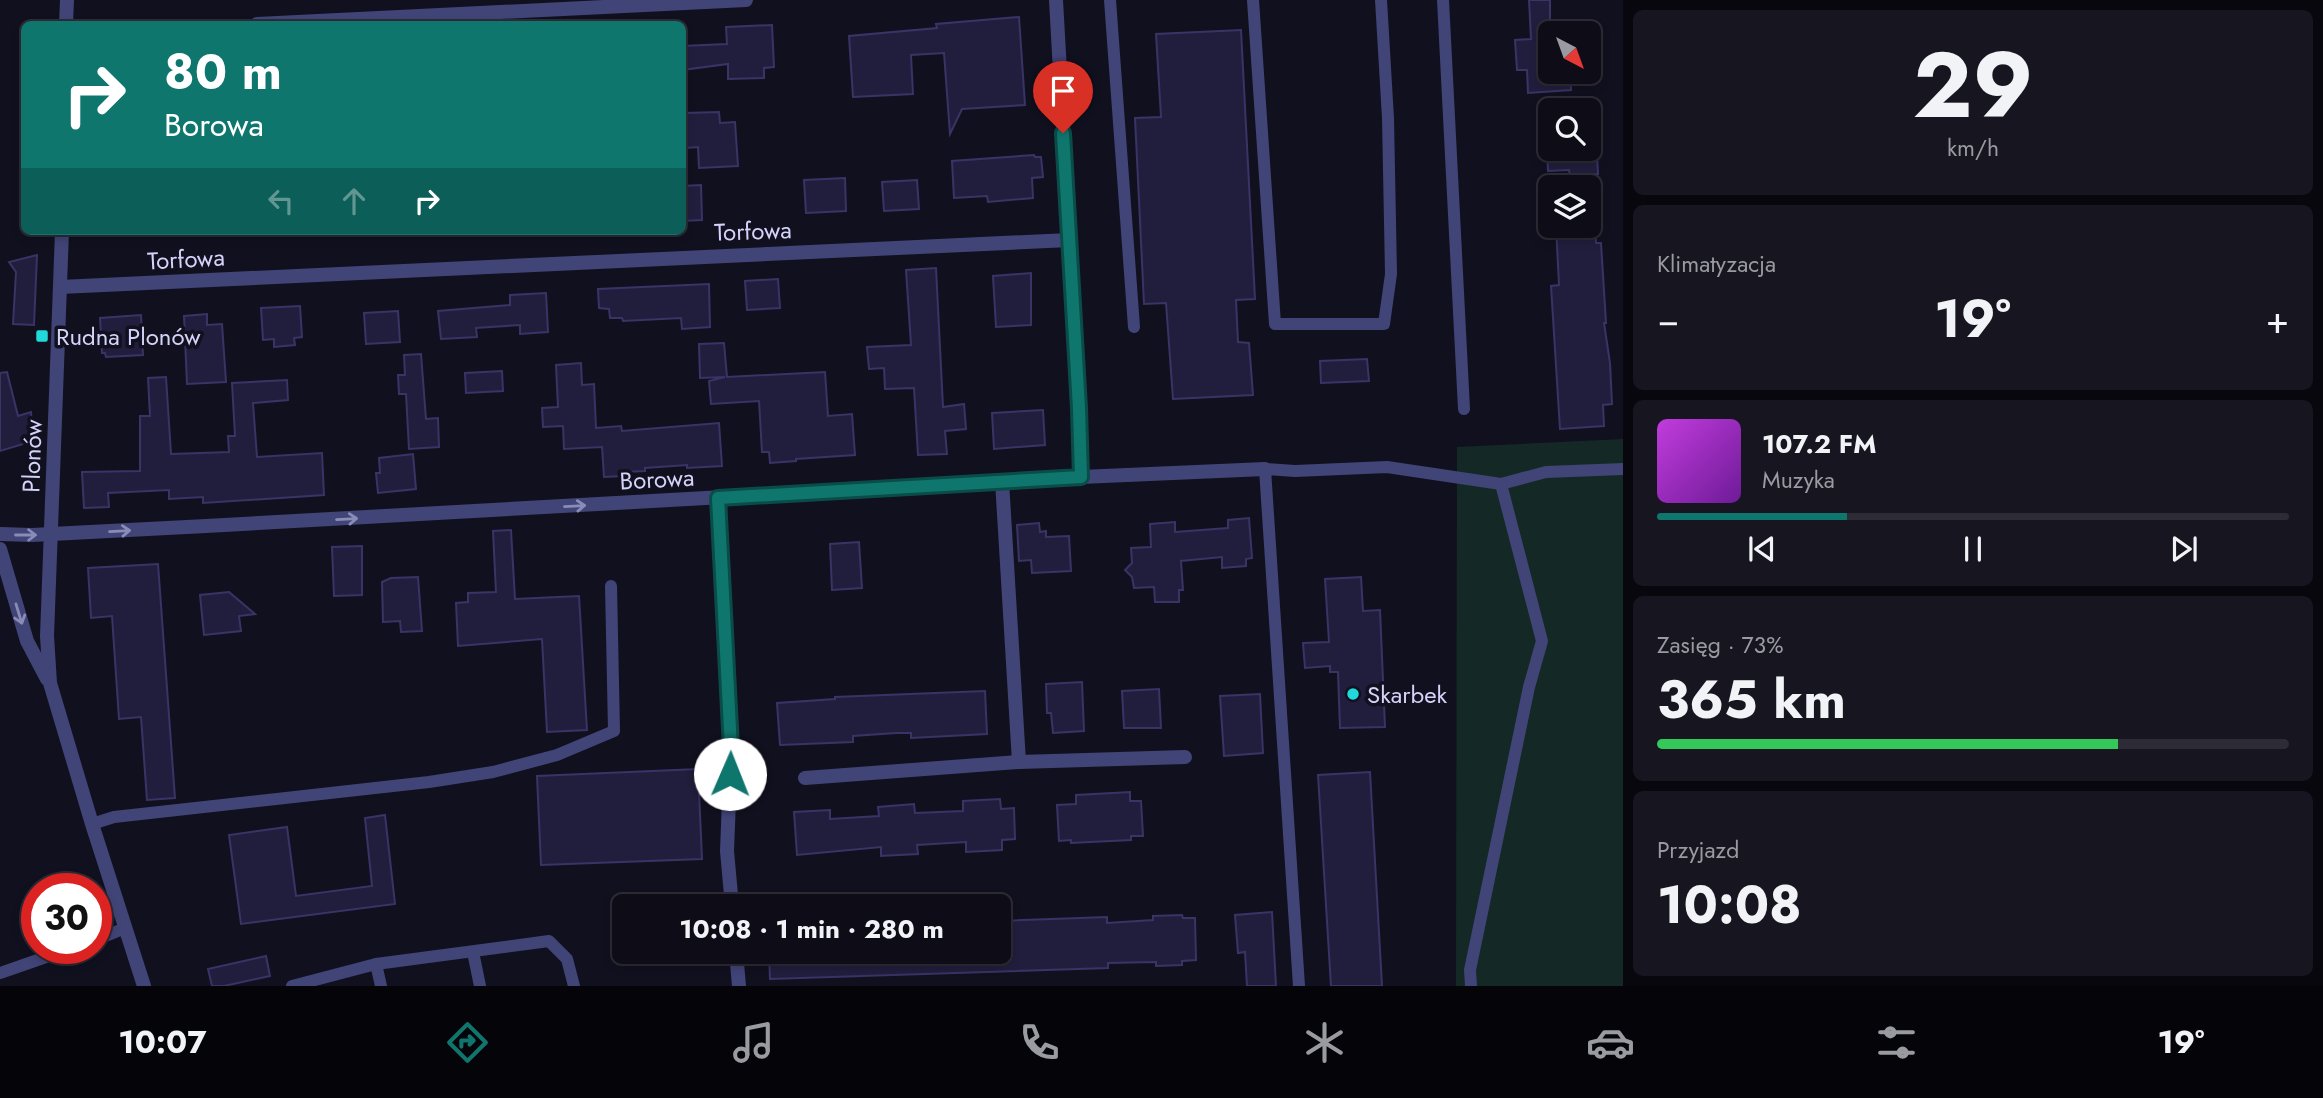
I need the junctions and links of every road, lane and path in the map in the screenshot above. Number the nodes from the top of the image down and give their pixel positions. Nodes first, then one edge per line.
1 (67, 0) edge
2 (746, 0) edge
3 (1056, 0) edge
4 (1110, 0) edge
5 (1253, 0) edge
6 (1381, 0) edge
7 (1443, 0) edge
8 (66, 21) edge
9 (318, 21) edge
10 (62, 235) edge
11 (1069, 240) junction
12 (61, 287) junction
13 (1134, 327) dead end
14 (1465, 409) dead end
15 (1265, 469) junction
16 (1623, 469) edge
17 (1081, 477) junction
18 (1002, 481) junction
19 (1501, 484) junction
20 (718, 498) junction
21 (52, 533) junction
22 (0, 534) edge
23 (0, 549) edge
24 (611, 586) dead end
25 (50, 683) junction
26 (1185, 757) dead end
27 (1020, 762) junction
28 (805, 778) dead end
29 (92, 824) junction
30 (731, 894) edge
31 (125, 928) junction
32 (112, 933) edge
33 (473, 952) junction
34 (26, 964) edge
35 (376, 964) junction
36 (737, 964) edge
37 (0, 973) edge
38 (144, 986) edge
39 (294, 986) edge
40 (381, 986) edge
41 (480, 986) edge
42 (574, 986) edge
43 (739, 986) edge
44 (1299, 986) edge
45 (1471, 986) edge

1 - 8 street
2 - 9 street
3 - 11 street
4 - 13 lane
5 - 6 lane
7 - 14 lane
10 - 12 street, Plonów
11 - 12 street, Torfowa
11 - 17 street
12 - 21 street, Plonów
15 - 17 street, Borowa
15 - 19 lane
15 - 44 lane
16 - 19 lane
17 - 18 street, Borowa
18 - 20 street, Borowa
18 - 27 street
19 - 45 lane
21 -> 20 street, Borowa
20 - 30 street
22 -> 21 street, Borowa
21 - 25 street, Plonów
23 -> 25 street, Plonów
24 - 29 lane
25 - 29 street, Plonów
26 - 27 street
27 - 28 street
29 - 31 street, Plonów
31 - 32 lane
31 - 38 street, Plonów
33 - 35 lane
33 - 41 lane
33 - 42 lane
34 - 37 lane
35 - 39 lane
35 - 40 lane
36 - 43 street

